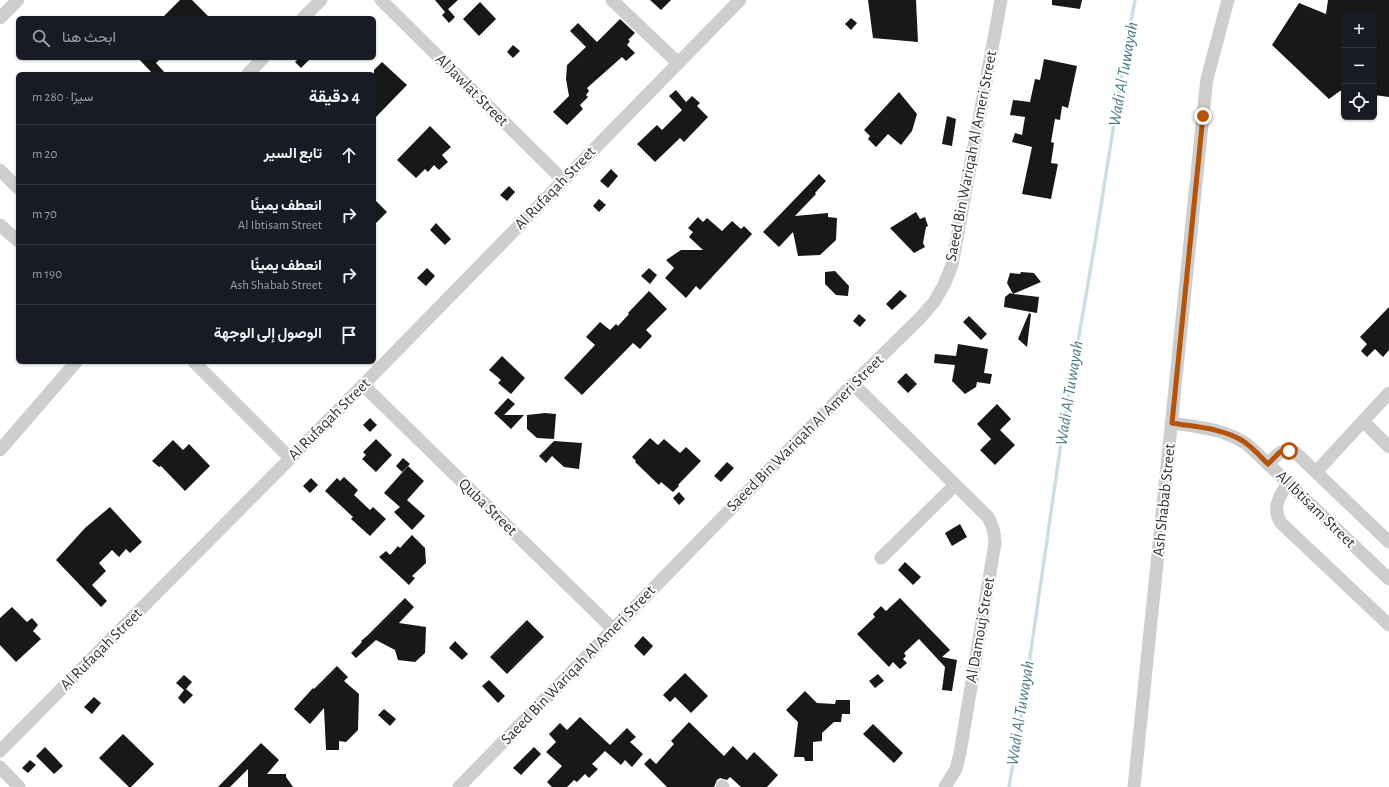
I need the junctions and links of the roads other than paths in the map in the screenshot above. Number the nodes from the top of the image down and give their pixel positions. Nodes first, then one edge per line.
1 (18, 0) edge
2 (381, 0) edge
3 (612, 0) edge
4 (740, 0) edge
5 (1001, 0) edge
6 (1228, 0) edge
7 (314, 2) edge
8 (304, 16) edge
9 (0, 18) edge
10 (262, 60) edge
11 (678, 63) junction
12 (250, 72) edge
13 (0, 170) edge
14 (563, 180) junction
15 (16, 186) edge
16 (0, 225) edge
17 (16, 239) edge
18 (74, 364) edge
19 (196, 364) edge
20 (853, 384) junction
21 (363, 385) junction
22 (1389, 393) edge
23 (1363, 421) junction
24 (1172, 423) junction
25 (1389, 447) edge
26 (0, 450) edge
27 (290, 458) junction
28 (1268, 464) junction
29 (1316, 472) junction
30 (1288, 482) junction
31 (955, 484) junction
32 (1389, 542) edge
33 (881, 558) dead end
34 (1389, 579) edge
35 (1389, 626) edge
36 (613, 629) junction
37 (0, 751) edge
38 (0, 767) edge
39 (464, 785) edge
40 (19, 787) edge
41 (945, 787) edge
42 (1134, 787) edge

1 - 9 street
2 - 14 street, Al Jawlat Street
3 - 11 street
4 - 11 street, Al Rufaqah Street
5 - 20 street, Saeed Bin Wariqah Al Ameri Street
6 - 24 street, Ash Shabab Street
7 - 8 street
10 - 12 street
11 - 14 street, Al Rufaqah Street
13 - 15 street
14 - 21 street, Al Rufaqah Street
16 - 17 street
18 - 26 street
19 - 27 street
20 - 31 street, Al Damouj Street
20 - 36 street, Saeed Bin Wariqah Al Ameri Street
21 - 27 street, Al Rufaqah Street
21 - 36 street, Quba Street
22 - 23 street
23 - 25 street
23 - 29 street
24 - 28 street, Al Ibtisam Street
24 - 42 street, Ash Shabab Street
27 - 37 street, Al Rufaqah Street
28 - 29 street
28 - 30 street, Al Ibtisam Street
29 - 32 street
30 - 34 street, Al Ibtisam Street
30 - 35 street
31 - 33 street
31 - 41 street, Al Damouj Street
36 - 39 street, Saeed Bin Wariqah Al Ameri Street
38 - 40 street

